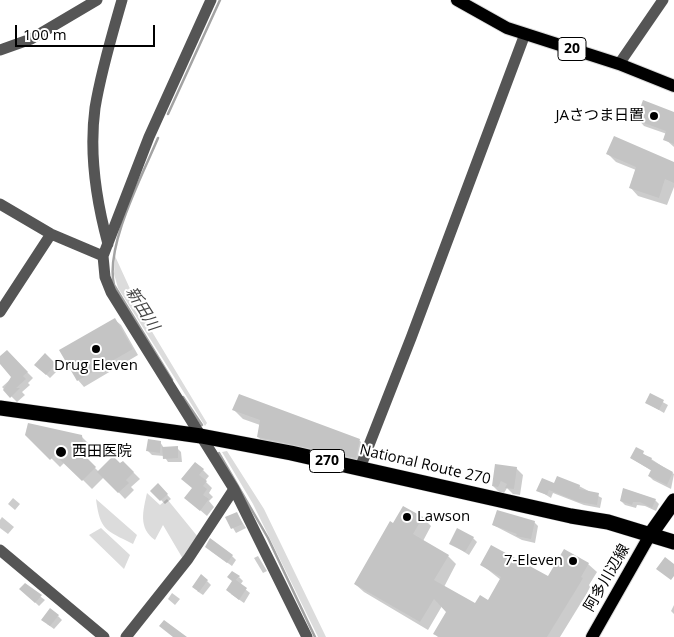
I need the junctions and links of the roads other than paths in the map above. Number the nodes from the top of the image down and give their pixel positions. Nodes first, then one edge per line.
1 (97, 0) edge
2 (122, 0) edge
3 (211, 0) edge
4 (457, 0) edge
5 (663, 0) edge
6 (525, 34) junction
7 (0, 50) edge
8 (619, 64) junction
9 (674, 86) edge
10 (0, 204) edge
11 (51, 234) junction
12 (108, 244) junction
13 (103, 256) junction
14 (0, 312) edge
15 (0, 408) edge
16 (201, 436) junction
17 (360, 468) junction
18 (234, 489) junction
19 (674, 501) edge
20 (650, 535) junction
21 (674, 542) edge
22 (0, 550) edge
23 (104, 637) edge
24 (126, 637) edge
25 (307, 637) edge
26 (592, 637) edge

1 - 7 street
2 - 12 street
3 - 12 street
4 - 6 main road, 20
5 - 8 street
6 - 8 main road, 20
6 - 17 street
8 - 9 main road, 20
10 - 11 street
11 - 13 street
11 - 14 street
12 - 13 street
13 - 16 street
15 - 16 highway, National Route 270 / 270
16 - 17 highway, National Route 270 / 270
16 - 18 street
17 - 20 highway, National Route 270 / 270
18 - 24 street
18 - 25 street
19 - 20 highway
20 - 21 highway, 270
20 - 26 main road, 阿多川辺線
22 - 23 street

